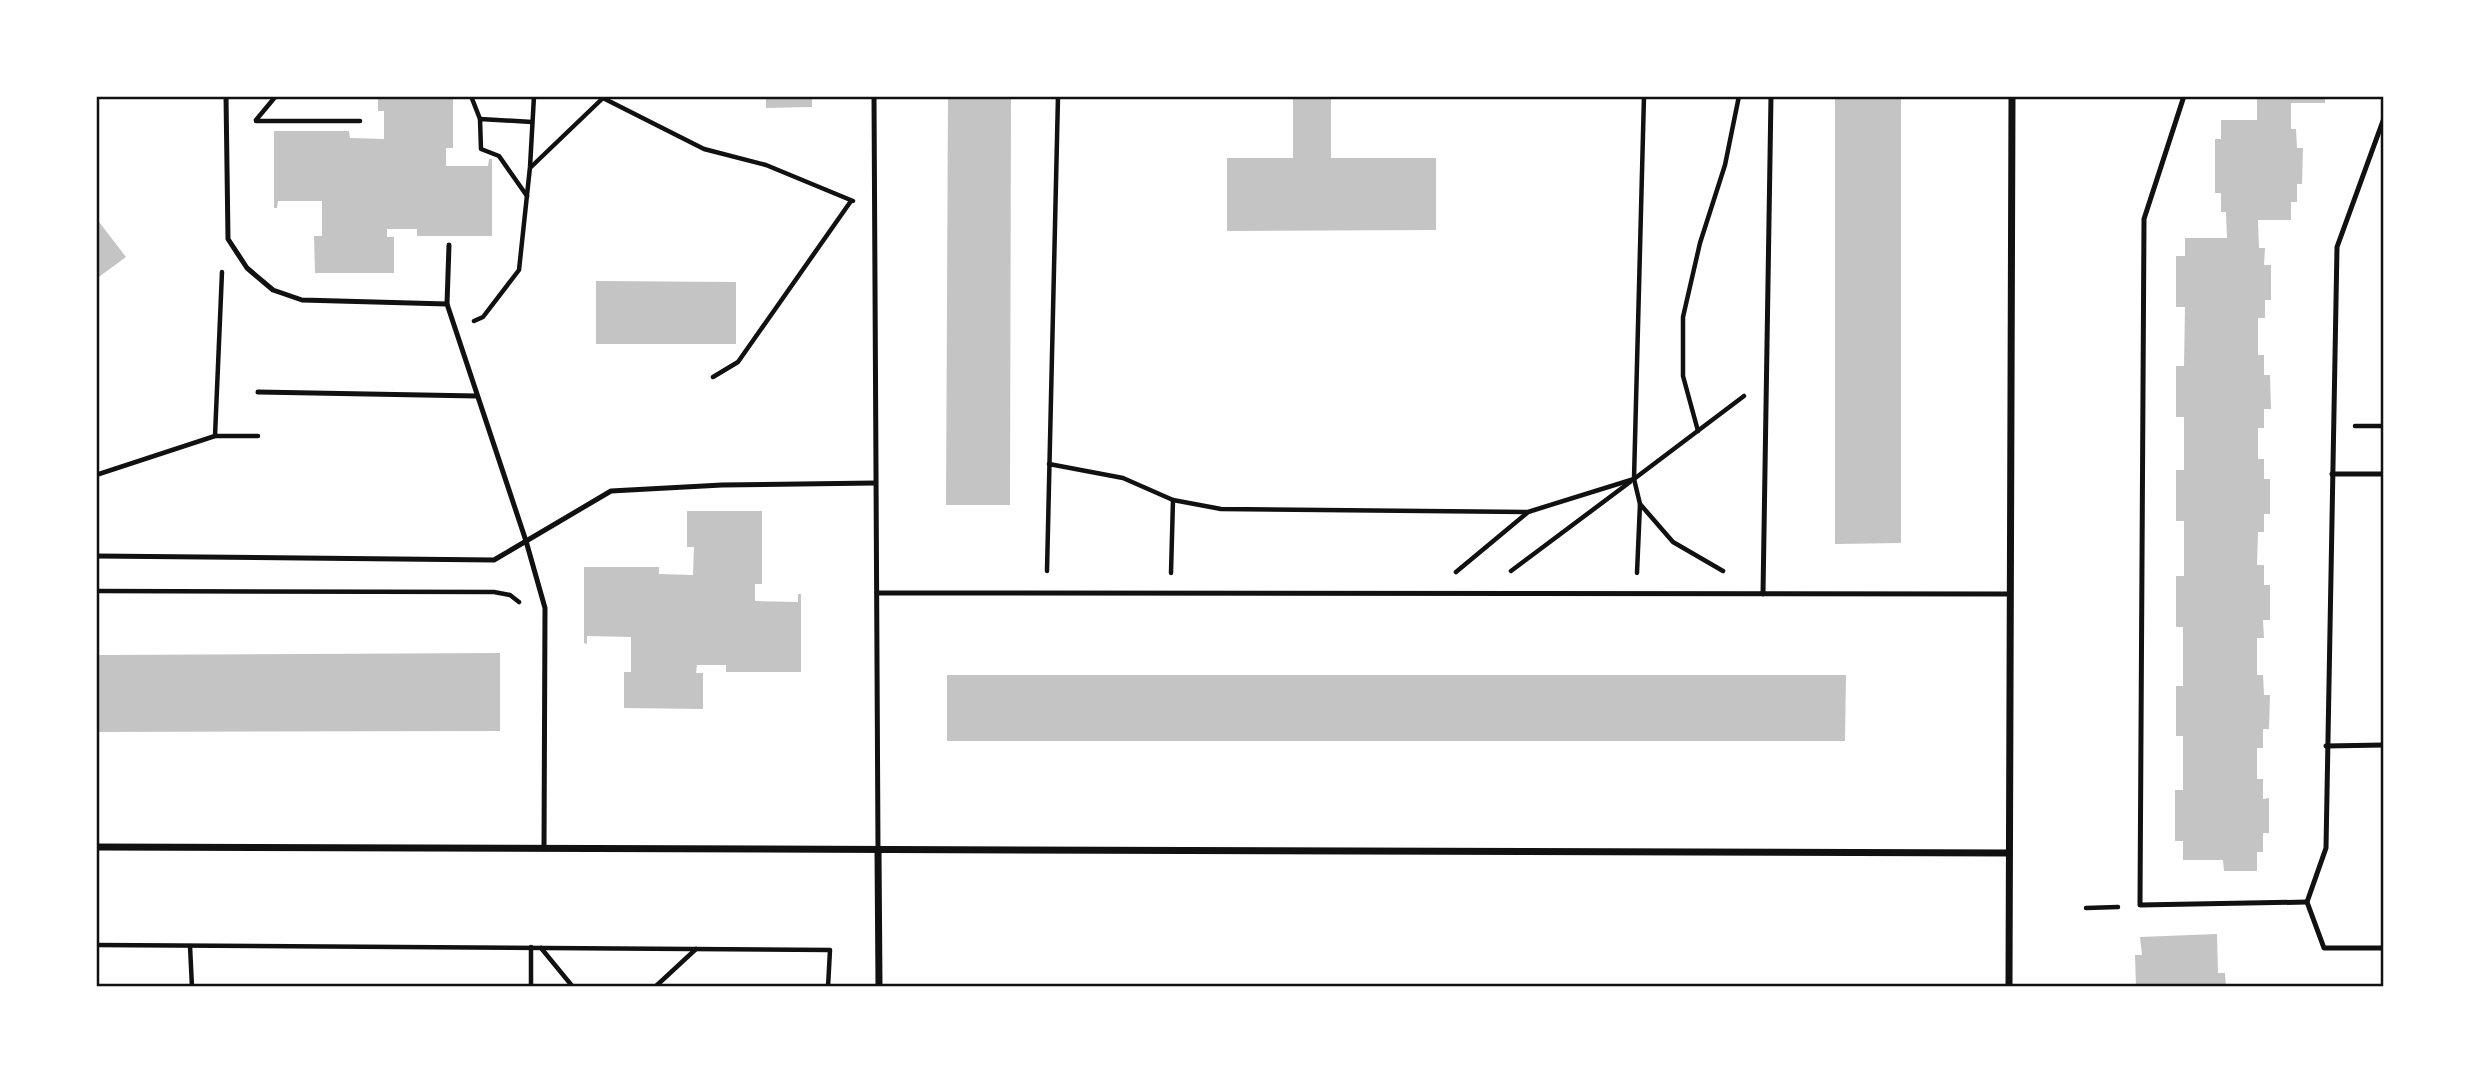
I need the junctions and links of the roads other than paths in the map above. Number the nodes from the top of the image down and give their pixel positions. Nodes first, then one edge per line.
1 (226, 96) edge
2 (874, 96) edge
3 (1771, 96) edge
4 (2012, 96) edge
5 (2184, 96) edge
6 (2384, 118) edge
7 (449, 245) dead end
8 (447, 304) junction
9 (258, 392) dead end
10 (477, 396) junction
11 (2332, 474) junction
12 (2384, 474) edge
13 (875, 483) junction
14 (526, 541) junction
15 (96, 556) edge
16 (877, 593) junction
17 (1763, 594) junction
18 (2010, 594) junction
19 (2384, 745) edge
20 (2326, 746) junction
21 (96, 847) edge
22 (544, 849) junction
23 (878, 850) junction
24 (2009, 853) junction
25 (2307, 902) junction
26 (2384, 948) edge
27 (879, 987) edge
28 (2009, 987) edge

1 - 8 lane
2 - 13 lane
3 - 17 lane
4 - 18 street
5 - 25 lane
6 - 11 lane
7 - 8 lane
8 - 10 lane
9 - 10 lane
10 - 14 lane
11 - 12 lane
11 - 20 lane
13 - 14 lane
13 - 16 lane
14 - 15 lane
14 - 22 lane
16 - 17 lane
16 - 23 lane
17 - 18 lane
18 - 24 street
19 - 20 lane
20 - 25 lane
21 - 22 street
22 - 23 street
23 - 24 street
23 - 27 street
24 - 28 street
25 - 26 lane

